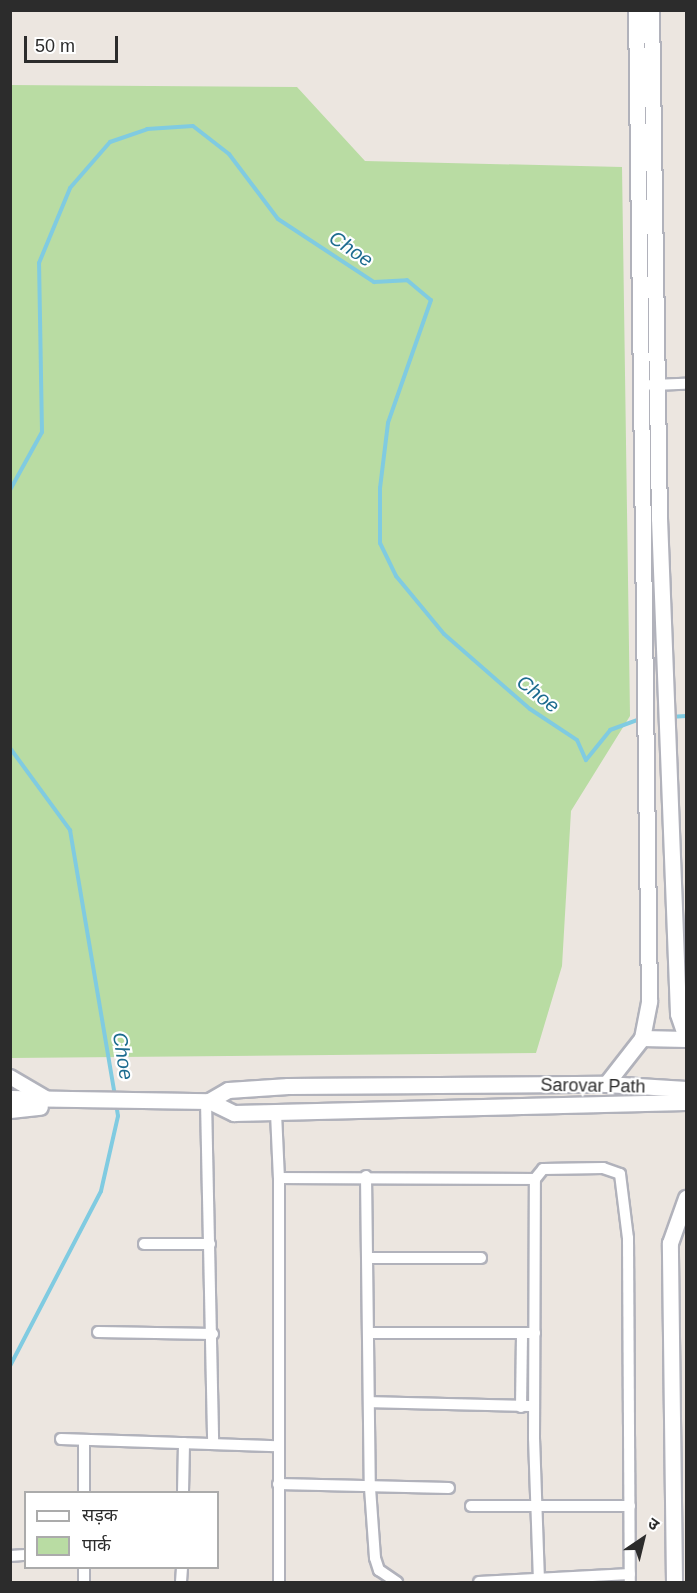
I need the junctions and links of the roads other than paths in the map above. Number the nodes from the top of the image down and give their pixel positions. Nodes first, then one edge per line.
1 (636, 10) edge
2 (651, 10) edge
3 (687, 384) edge
4 (649, 385) junction
5 (662, 577) junction
6 (644, 578) junction
7 (668, 746) junction
8 (646, 747) junction
9 (642, 1038) junction
10 (687, 1038) edge
11 (10, 1077) edge
12 (606, 1084) junction
13 (687, 1089) edge
14 (10, 1098) edge
15 (52, 1098) junction
16 (207, 1101) junction
17 (687, 1102) edge
18 (10, 1110) edge
19 (276, 1113) junction
20 (366, 1176) junction
21 (279, 1178) junction
22 (535, 1179) junction
23 (687, 1198) edge
24 (144, 1244) dead end
25 (210, 1244) junction
26 (370, 1258) junction
27 (481, 1258) dead end
28 (98, 1332) dead end
29 (369, 1333) junction
30 (522, 1333) junction
31 (535, 1333) junction
32 (213, 1334) junction
33 (370, 1402) junction
34 (534, 1406) junction
35 (521, 1407) junction
36 (61, 1439) dead end
37 (84, 1440) junction
38 (183, 1443) junction
39 (213, 1444) junction
40 (277, 1446) junction
41 (278, 1484) junction
42 (370, 1488) junction
43 (449, 1488) dead end
44 (84, 1491) edge
45 (183, 1491) edge
46 (471, 1506) dead end
47 (536, 1506) junction
48 (630, 1506) junction
49 (630, 1578) edge
50 (539, 1581) junction
51 (279, 1582) edge
52 (398, 1582) edge
53 (480, 1582) edge
54 (674, 1582) edge

1 - 4 main road
2 - 4 main road
3 - 4 street
4 - 5 main road
4 - 6 main road
5 - 6 main road
5 - 7 main road
6 - 8 main road
7 - 8 main road
7 - 10 main road
8 - 9 main road
9 - 10 main road
9 - 12 main road
11 - 15 street
12 - 13 main road, Sarovar Path
12 - 16 main road, Sarovar Path
14 - 15 main road
15 - 16 main road
15 - 18 main road
16 - 19 main road
16 - 25 street
17 - 19 main road
19 - 21 street
20 - 21 street
20 - 22 street
20 - 26 street
21 - 40 street
22 - 31 street
22 - 48 street
23 - 54 main road
24 - 25 street
25 - 32 street
26 - 27 street
26 - 29 street
28 - 32 street
29 - 30 street
29 - 33 street
30 - 31 street
30 - 35 street
31 - 34 street
32 - 39 street
33 - 35 street
33 - 42 street
34 - 35 street
34 - 47 street
36 - 37 street
37 - 38 street
37 - 44 street
38 - 39 street
38 - 45 street
39 - 40 street
40 - 41 street
41 - 42 street
41 - 51 street
42 - 43 street
42 - 52 street
46 - 47 street
47 - 48 street
47 - 50 street
48 - 49 street
49 - 50 street
50 - 53 street

